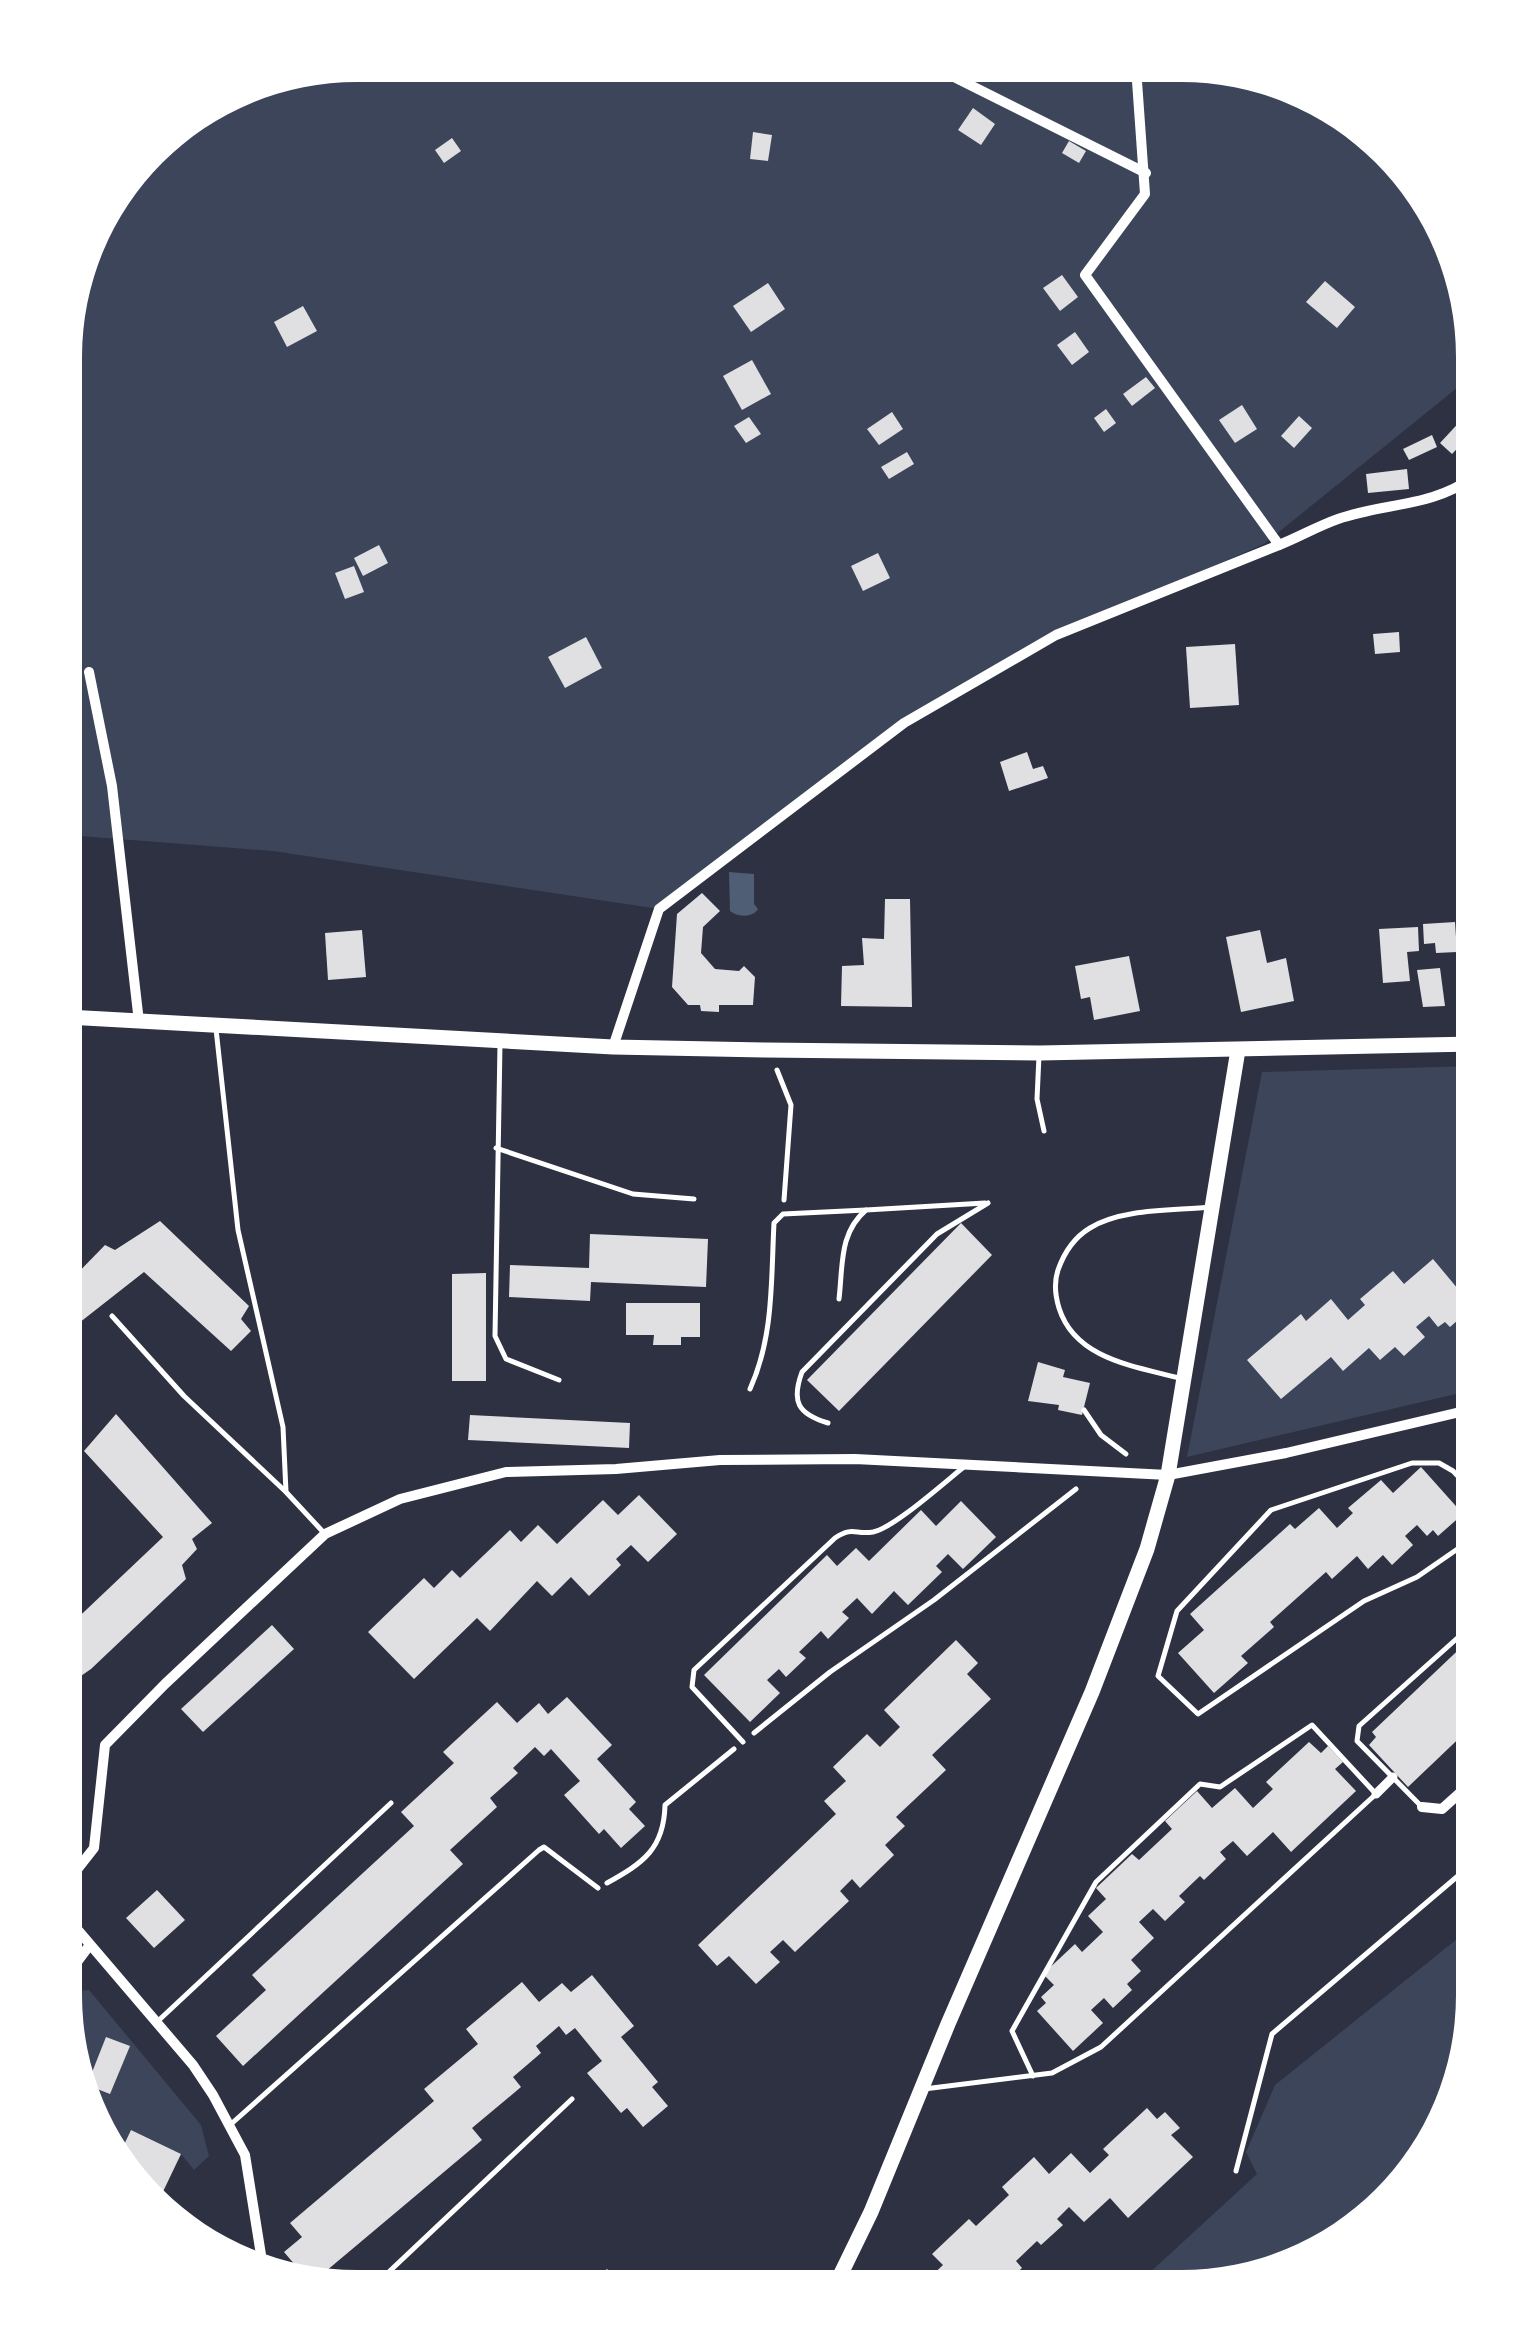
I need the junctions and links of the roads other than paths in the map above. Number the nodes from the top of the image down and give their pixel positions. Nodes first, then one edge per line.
1 (966, 83) edge
2 (1135, 83) edge
3 (1146, 174) junction
4 (1456, 489) edge
5 (1280, 545) junction
6 (89, 672) dead end
7 (83, 1018) edge
8 (139, 1022) junction
9 (216, 1024) junction
10 (500, 1041) junction
11 (1456, 1044) edge
12 (614, 1047) junction
13 (1238, 1050) junction
14 (1040, 1054) junction
15 (1044, 1130) dead end
16 (496, 1148) junction
17 (694, 1199) dead end
18 (1214, 1206) junction
19 (866, 1210) junction
20 (839, 1299) dead end
21 (112, 1316) dead end
22 (1185, 1379) junction
23 (558, 1380) dead end
24 (750, 1388) dead end
25 (1455, 1413) edge
26 (828, 1423) dead end
27 (966, 1466) junction
28 (1455, 1474) edge
29 (1168, 1475) junction
30 (286, 1492) junction
31 (325, 1534) junction
32 (1455, 1550) edge
33 (1455, 1640) edge
34 (743, 1742) road end
35 (1392, 1777) junction
36 (1376, 1794) junction
37 (1455, 1797) edge
38 (391, 1803) dead end
39 (1422, 1807) joint
40 (83, 1862) edge
41 (1455, 1878) edge
42 (598, 1888) road end
43 (83, 1938) edge
44 (89, 1946) junction
45 (83, 1954) edge
46 (158, 2022) junction
47 (1032, 2076) junction
48 (921, 2090) junction
49 (572, 2099) dead end
50 (230, 2125) junction
51 (1236, 2171) dead end
52 (261, 2252) edge
53 (392, 2270) edge
54 (842, 2270) edge

1 - 3 street
2 - 3 street
3 - 5 street
4 - 5 street
5 - 12 street
6 - 8 street
7 - 8 main road
8 - 9 main road
9 - 10 main road
9 - 30 lane
10 - 12 main road
10 - 16 lane
11 - 13 main road
12 - 14 main road
13 - 14 main road
13 - 18 main road
14 - 15 lane
16 - 17 lane
16 - 23 lane
18 - 22 main road
18 - 22 lane
19 - 20 lane
19 - 24 lane
19 - 26 lane
21 - 30 lane
22 - 29 main road
25 - 29 street
27 - 29 street
27 - 31 street
27 - 34 lane
28 - 32 lane
29 - 48 main road
30 - 31 lane
31 - 40 street
33 - 35 lane
35 - 36 street
35 - 39 lane
36 - 47 lane
36 - 47 lane
37 - 39 street
38 - 46 lane
41 - 51 lane
42 - 50 lane
43 - 44 street
44 - 45 street
44 - 46 street
46 - 50 street
47 - 48 lane
48 - 54 main road
49 - 53 lane
50 - 52 street

